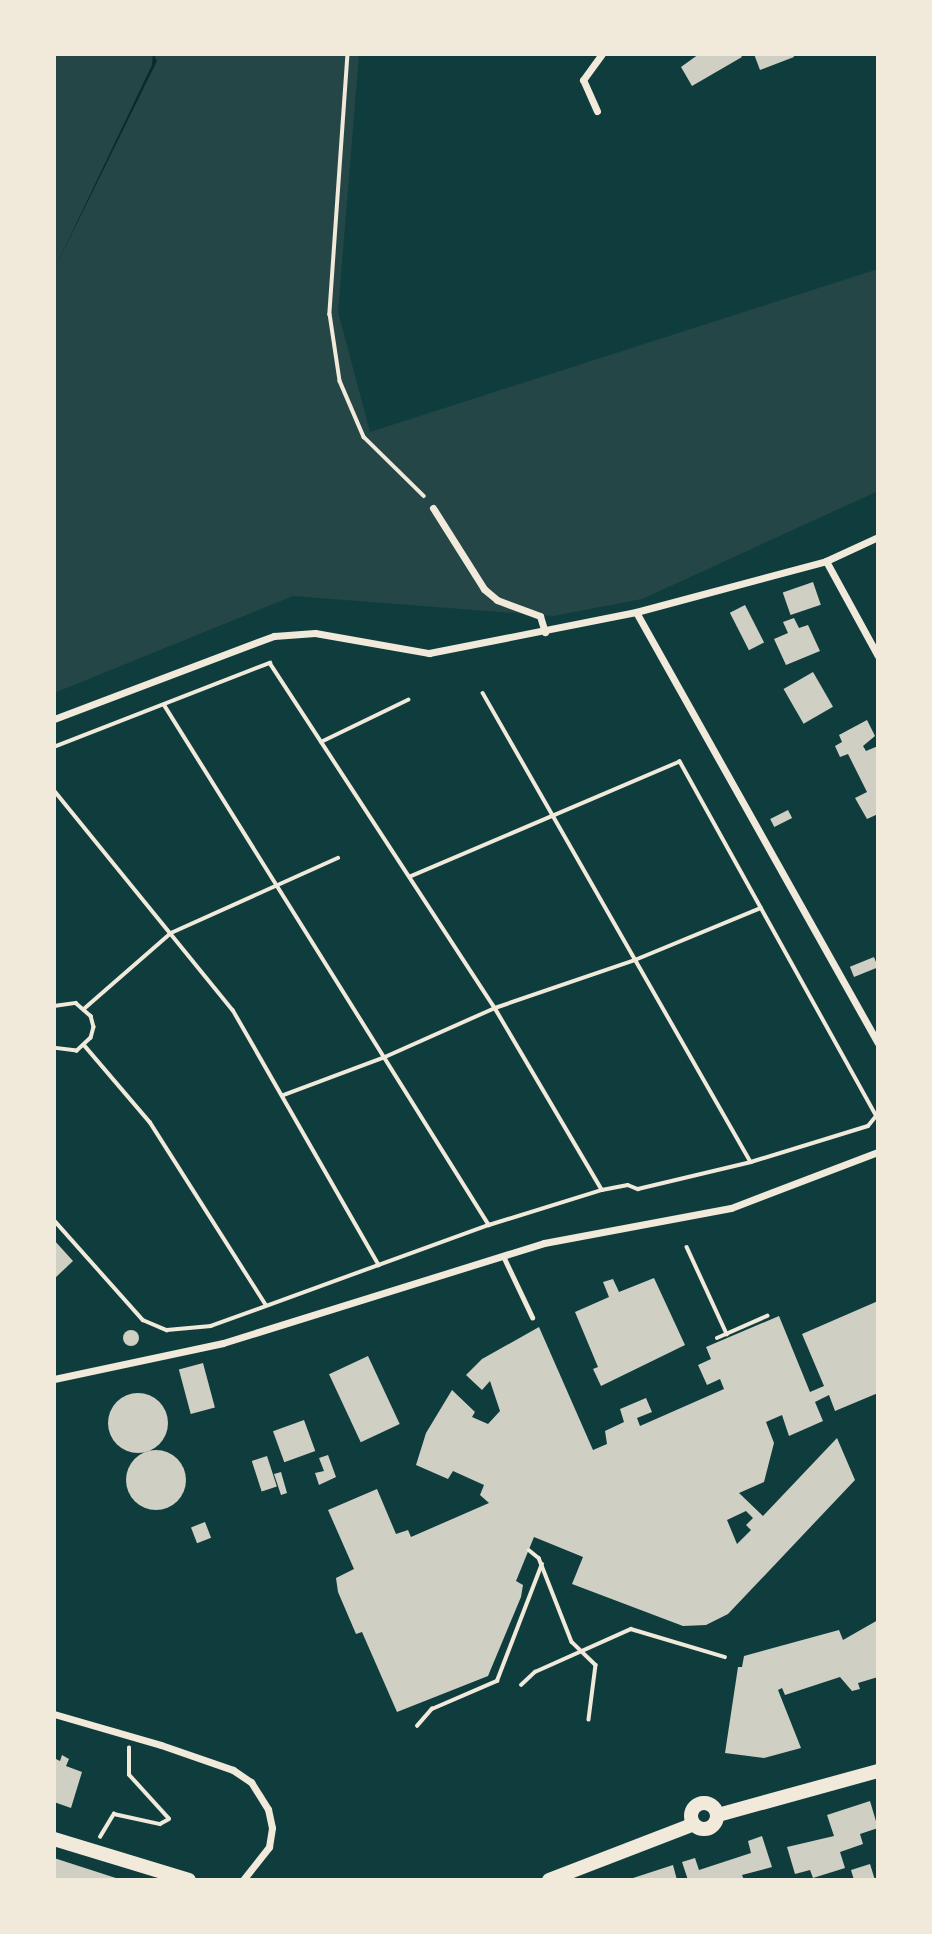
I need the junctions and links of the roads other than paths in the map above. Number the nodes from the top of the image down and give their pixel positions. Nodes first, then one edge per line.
1 (602, 54) edge
2 (597, 111) dead end
3 (433, 508) road end
4 (878, 537) edge
5 (826, 561) junction
6 (636, 612) junction
7 (545, 632) junction
8 (878, 656) edge
9 (54, 719) edge
10 (878, 1043) edge
11 (878, 1152) edge
12 (503, 1256) junction
13 (532, 1317) dead end
14 (54, 1379) edge
15 (54, 1714) edge
16 (878, 1771) edge
17 (718, 1815) junction
18 (694, 1824) junction
19 (54, 1839) edge
20 (189, 1880) edge
21 (243, 1880) edge
22 (549, 1880) edge

1 - 2 street
3 - 7 street
4 - 5 street
5 - 6 street
5 - 8 street
6 - 7 street
6 - 10 street
7 - 9 street
11 - 12 street
12 - 13 lane
12 - 14 street
15 - 21 street
16 - 17 main road
17 - 18 main road
17 - 18 main road
18 - 22 main road
19 - 20 main road

